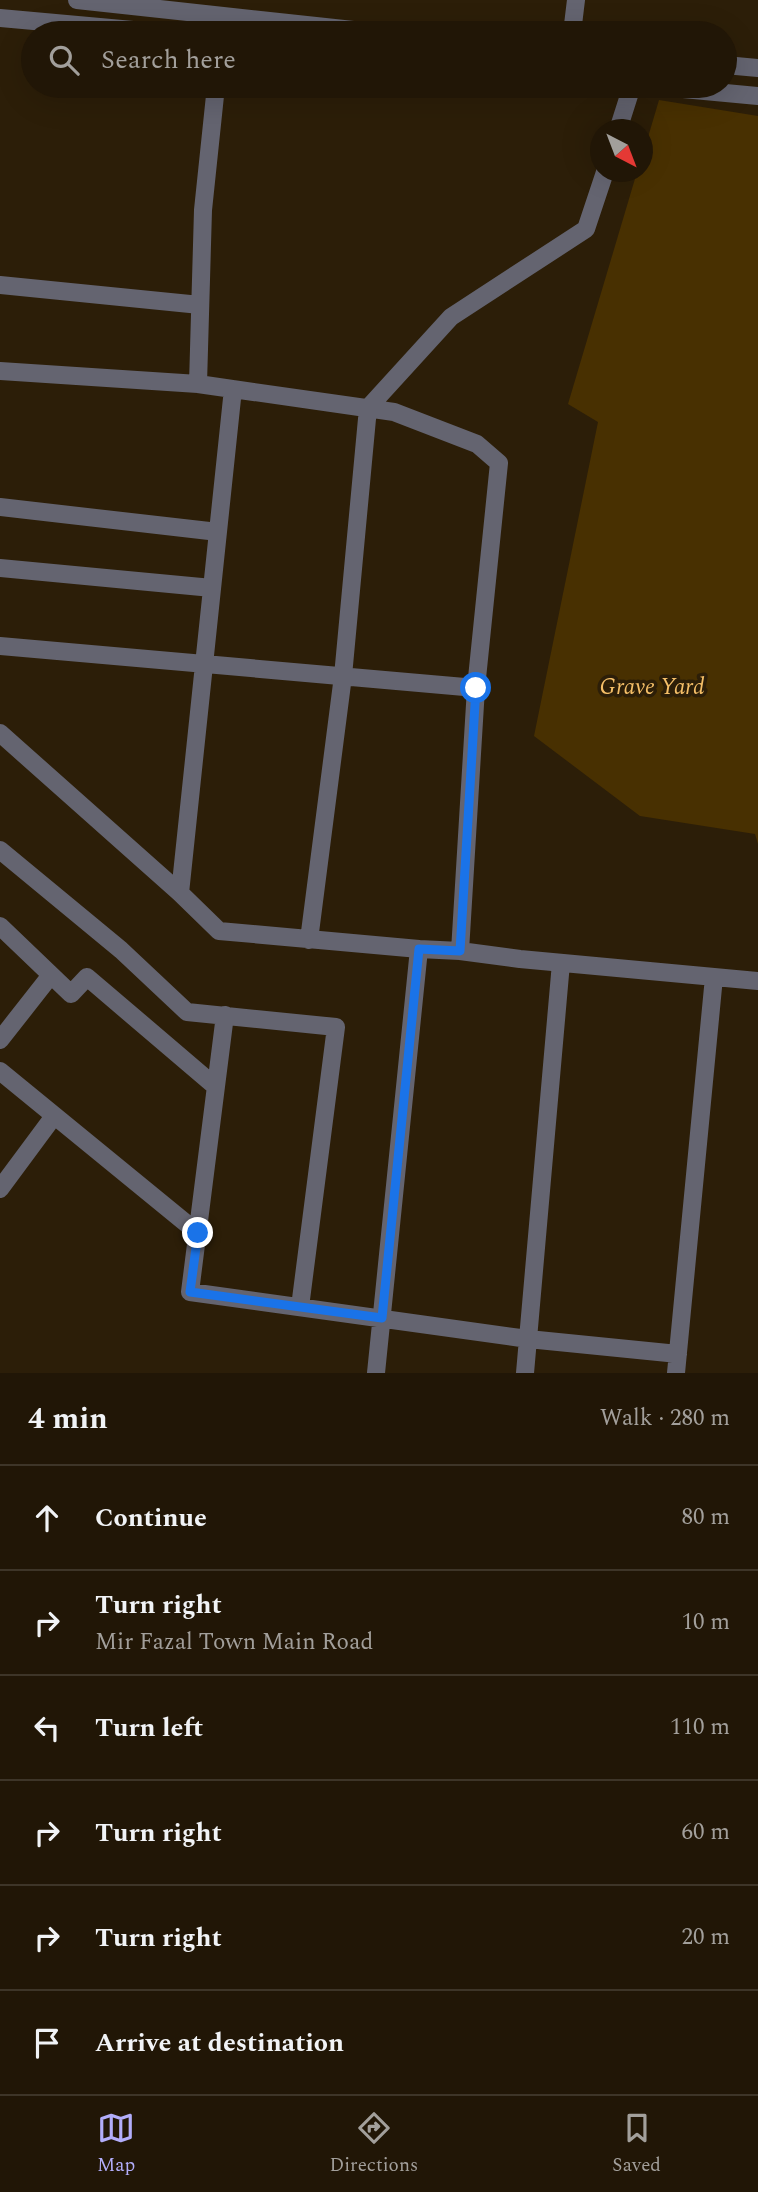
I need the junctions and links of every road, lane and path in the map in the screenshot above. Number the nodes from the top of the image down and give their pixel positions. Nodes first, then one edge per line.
1 (77, 0) edge
2 (576, 0) edge
3 (0, 18) edge
4 (33, 21) edge
5 (270, 21) edge
6 (573, 21) edge
7 (737, 66) edge
8 (758, 68) edge
9 (737, 94) edge
10 (758, 96) edge
11 (215, 98) edge
12 (628, 98) edge
13 (622, 119) edge
14 (602, 182) edge
15 (0, 285) edge
16 (200, 305) junction
17 (0, 371) edge
18 (198, 384) junction
19 (233, 389) junction
20 (368, 408) junction
21 (0, 507) edge
22 (218, 532) junction
23 (0, 568) edge
24 (212, 588) junction
25 (0, 646) edge
26 (204, 664) junction
27 (343, 676) junction
28 (476, 688) junction
29 (0, 733) edge
30 (0, 850) edge
31 (180, 893) junction
32 (0, 926) edge
33 (309, 940) junction
34 (419, 949) junction
35 (460, 951) junction
36 (561, 963) junction
37 (51, 975) junction
38 (714, 976) junction
39 (758, 981) edge
40 (225, 1015) junction
41 (0, 1040) edge
42 (0, 1071) edge
43 (216, 1087) junction
44 (54, 1116) junction
45 (0, 1189) edge
46 (198, 1233) junction
47 (300, 1307) junction
48 (382, 1318) junction
49 (528, 1339) junction
50 (678, 1354) junction
51 (376, 1373) edge
52 (524, 1373) edge
53 (676, 1373) edge

1 - 5 street
2 - 6 street
3 - 4 street
7 - 8 street
9 - 10 street
11 - 16 street
12 - 13 street
14 - 20 street
15 - 16 street
16 - 18 street
17 - 18 street
18 - 19 street
19 - 20 street
19 - 22 street
20 - 27 street
20 - 28 street
21 - 22 street
22 - 24 street
23 - 24 street
24 - 26 street
25 - 26 street
26 - 27 street
26 - 31 street
27 - 28 street
27 - 33 street
28 - 35 street
29 - 31 street
30 - 40 street
31 - 33 street
32 - 37 street
33 - 34 street
34 - 35 street
34 - 48 street
35 - 36 street
36 - 38 street
36 - 49 street
37 - 41 street
37 - 43 street
38 - 39 street
38 - 50 street
40 - 43 street
40 - 47 street
42 - 44 street
43 - 46 street
44 - 45 street
44 - 46 street
46 - 47 street
47 - 48 street
48 - 49 street
48 - 51 street
49 - 50 street
49 - 52 street
50 - 53 street

